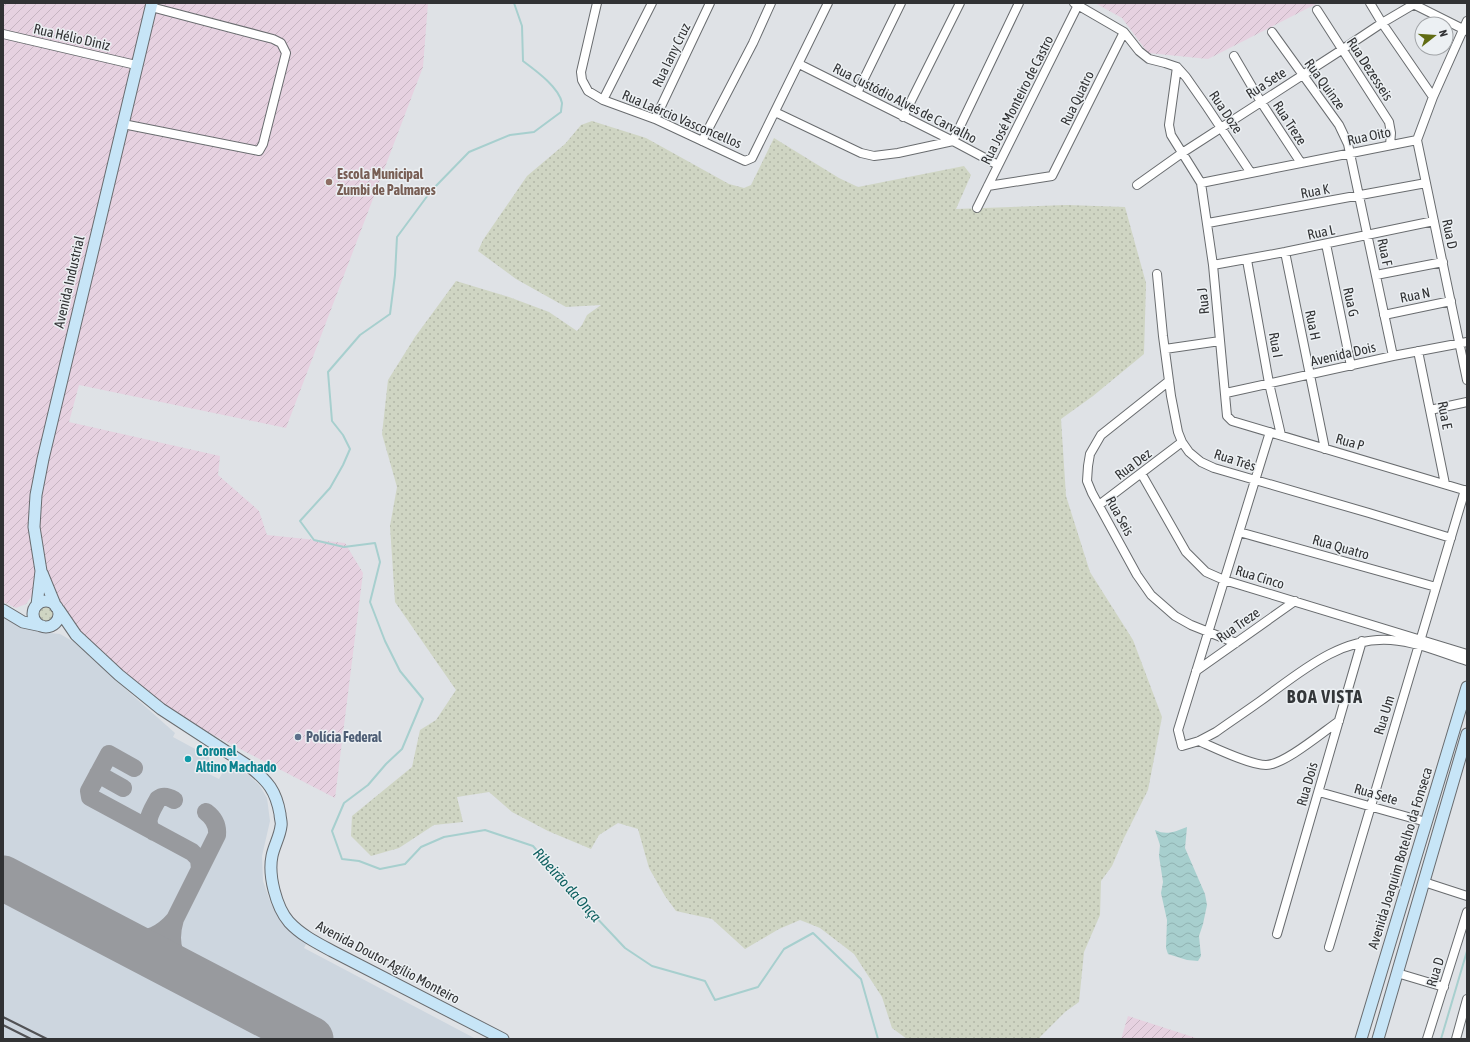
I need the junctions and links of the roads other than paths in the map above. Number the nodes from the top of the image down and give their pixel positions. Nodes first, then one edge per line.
1 (598, 3) edge
2 (652, 3) edge
3 (710, 3) edge
4 (771, 3) edge
5 (828, 3) edge
6 (901, 3) edge
7 (960, 3) edge
8 (1019, 3) edge
9 (1370, 3) edge
10 (1413, 3) edge
11 (1077, 4) edge
12 (151, 5) edge
13 (1317, 10) dead end
14 (1467, 21) edge
15 (1382, 23) junction
16 (1465, 31) edge
17 (1124, 32) junction
18 (1272, 32) dead end
19 (3, 34) edge
20 (1343, 49) junction
21 (1234, 56) dead end
22 (799, 64) junction
23 (136, 65) junction
24 (1177, 67) junction
25 (1302, 75) junction
26 (857, 93) junction
27 (1433, 97) junction
28 (604, 100) junction
29 (1261, 102) junction
30 (775, 112) junction
31 (904, 117) junction
32 (655, 119) junction
33 (123, 124) junction
34 (1221, 127) junction
35 (702, 140) junction
36 (952, 140) junction
37 (1417, 140) junction
38 (1390, 145) junction
39 (1182, 153) junction
40 (1350, 154) junction
41 (1301, 163) junction
42 (998, 165) junction
43 (1251, 173) junction
44 (1201, 183) junction
45 (1426, 183) junction
46 (1136, 185) dead end
47 (988, 186) junction
48 (1358, 196) junction
49 (976, 208) dead end
50 (1434, 221) junction
51 (1208, 223) junction
52 (1368, 236) junction
53 (1326, 244) junction
54 (1285, 252) junction
55 (1246, 260) junction
56 (1443, 262) junction
57 (1213, 266) junction
58 (1157, 274) dead end
59 (1376, 274) junction
60 (1451, 301) junction
61 (1384, 315) junction
62 (1220, 341) junction
63 (1463, 343) edge
64 (1165, 349) junction
65 (1418, 351) junction
66 (1393, 356) junction
67 (1351, 366) junction
68 (1310, 375) junction
69 (1467, 380) edge
70 (1170, 381) junction
71 (1269, 383) junction
72 (1226, 392) junction
73 (1467, 402) edge
74 (1430, 410) junction
75 (1227, 416) joint
76 (1270, 432) junction
77 (1281, 435) junction
78 (1182, 442) junction
79 (1326, 449) junction
80 (1141, 474) junction
81 (1255, 480) junction
82 (1445, 484) junction
83 (1466, 490) edge
84 (1099, 505) junction
85 (1239, 532) junction
86 (1451, 538) junction
87 (41, 571) junction
88 (1224, 580) junction
89 (1436, 587) junction
90 (1295, 601) junction
91 (36, 607) junction
92 (58, 608) junction
93 (6, 612) edge
94 (46, 626) junction
95 (1208, 632) junction
96 (76, 635) junction
97 (1362, 641) junction
98 (1420, 642) junction
99 (1236, 643) junction
100 (1467, 654) edge
101 (1467, 661) edge
102 (1196, 671) junction
103 (1467, 687) edge
104 (1339, 720) junction
105 (1467, 734) edge
106 (1199, 742) junction
107 (1319, 792) junction
108 (1371, 806) junction
109 (1426, 822) junction
110 (1424, 882) junction
111 (1467, 896) edge
112 (1467, 912) edge
113 (1277, 934) dead end
114 (1329, 947) dead end
115 (1397, 973) junction
116 (1444, 986) junction
117 (1467, 999) edge
118 (503, 1039) edge
119 (1362, 1039) edge
120 (1378, 1039) edge
121 (1427, 1039) edge
122 (1456, 1039) edge

1 - 28 street, Rua Laércio Vasconcellos
2 - 28 street
3 - 32 street, Rua Iany Cruz
4 - 35 street
5 - 22 street
6 - 26 street
7 - 31 street
8 - 36 street
9 - 15 street
10 - 15 street, Rua Sete
10 - 16 street
11 - 17 street
11 - 42 street, Rua José Monteiro de Castro
12 - 23 street, Avenida Industrial
12 - 33 street
13 - 20 street, Rua Dezesseis
14 - 16 street
15 - 20 street, Rua Sete
15 - 27 street
16 - 27 street
17 - 24 street
17 - 47 street, Rua Quatro
18 - 25 street, Rua Quinze
19 - 23 street, Rua Hélio Diniz
20 - 25 street, Rua Sete
20 - 38 street, Rua Dezesseis
21 - 29 street, Rua Treze
22 - 26 street, Rua Custódio Alves de Carvalho
22 - 30 street
23 - 33 street, Avenida Industrial
24 - 34 street, Rua Doze
24 - 39 street
25 - 29 street, Rua Sete
25 - 40 street, Rua Quinze
26 - 31 street, Rua Custódio Alves de Carvalho
27 - 37 street
28 - 32 street, Rua Laércio Vasconcellos
29 - 34 street, Rua Sete
29 - 41 street, Rua Treze
30 - 35 street, Rua Laércio Vasconcellos
30 - 36 street
31 - 36 street, Rua Custódio Alves de Carvalho
32 - 35 street, Rua Laércio Vasconcellos
33 - 87 street, Avenida Industrial
34 - 39 street, Rua Sete
34 - 43 street, Rua Doze
36 - 42 street, Rua Custódio Alves de Carvalho
37 - 38 street, Rua Oito
37 - 45 street, Rua D
38 - 40 street, Rua Oito
39 - 44 street
39 - 46 street, Rua Sete
40 - 41 street, Rua Oito
40 - 48 street, Rua F
41 - 43 street, Rua Oito
42 - 47 street, Rua José Monteiro de Castro
43 - 44 street, Rua Oito
44 - 51 street, Rua J
45 - 48 street, Rua K
45 - 50 street, Rua D
47 - 49 street, Rua José Monteiro de Castro
48 - 51 street, Rua K
48 - 52 street, Rua F
50 - 52 street, Rua L
50 - 56 street, Rua D
51 - 57 street, Rua J
52 - 53 street, Rua L
52 - 59 street, Rua F
53 - 54 street, Rua L
53 - 67 street, Rua G
54 - 55 street, Rua L
54 - 68 street, Rua H
55 - 57 street, Rua L
55 - 71 street, Rua I
56 - 59 street
56 - 60 street, Rua D
57 - 62 street, Rua J
58 - 64 street, Rua Três
59 - 61 street, Rua F
60 - 61 street, Rua N
60 - 63 street, Rua D
61 - 66 street, Rua F
62 - 64 street
62 - 72 street, Rua J
63 - 65 street, Avenida Dois
63 - 69 street, Rua D
64 - 70 street, Rua Três
65 - 66 street, Avenida Dois
65 - 74 street, Rua E
66 - 67 street, Avenida Dois
67 - 68 street, Avenida Dois
68 - 71 street, Avenida Dois
68 - 79 street, Rua H
70 - 78 street, Rua Três
70 - 84 street, Rua Seis
71 - 72 street, Avenida Dois
71 - 77 street, Rua I
72 - 75 street, Rua J
73 - 74 street
74 - 82 street, Rua E
75 - 76 street, Rua P
76 - 77 street, Rua P
76 - 81 street
77 - 79 street, Rua P
78 - 80 street, Rua Dez
78 - 81 street, Rua Três
79 - 82 street, Rua P
80 - 84 street, Rua Dez
80 - 88 street, Rua Cinco
81 - 85 street
81 - 86 street, Rua Três
82 - 83 street, Rua P
83 - 86 street, Rua Um
84 - 95 street, Rua Seis
85 - 88 street
85 - 89 street, Rua Quatro
86 - 89 street, Rua Um
87 - 91 street, Avenida Industrial
87 - 92 street, Avenida Industrial
88 - 90 street, Rua Cinco
88 - 95 street
89 - 98 street, Rua Um
90 - 98 street, Rua Cinco
90 - 99 street, Rua Treze
91 - 92 street
91 - 93 street
91 - 94 street
92 - 94 street
92 - 96 street, Avenida Doutor Agílio Monteiro
93 - 94 street, Avenida Doutor Agílio Monteiro
94 - 96 street, Avenida Doutor Agílio Monteiro
95 - 99 street, Rua Seis
95 - 102 street
96 - 118 street, Avenida Doutor Agílio Monteiro
97 - 98 street
97 - 104 street, Rua Dois
97 - 106 street
98 - 100 street
98 - 101 street
98 - 108 street, Rua Um
99 - 102 street, Rua Treze
102 - 106 street
103 - 109 street, Avenida Joaquim Botelho da Fonseca
104 - 106 street
104 - 107 street, Rua Dois
105 - 110 street
107 - 108 street, Rua Sete
107 - 113 street, Rua Dois
108 - 109 street, Rua Sete
108 - 114 street, Rua Um
109 - 119 street, Avenida Joaquim Botelho da Fonseca
110 - 111 street
110 - 115 street
112 - 116 street, Rua D
115 - 116 street
115 - 120 street
116 - 121 street, Rua D
117 - 122 street

